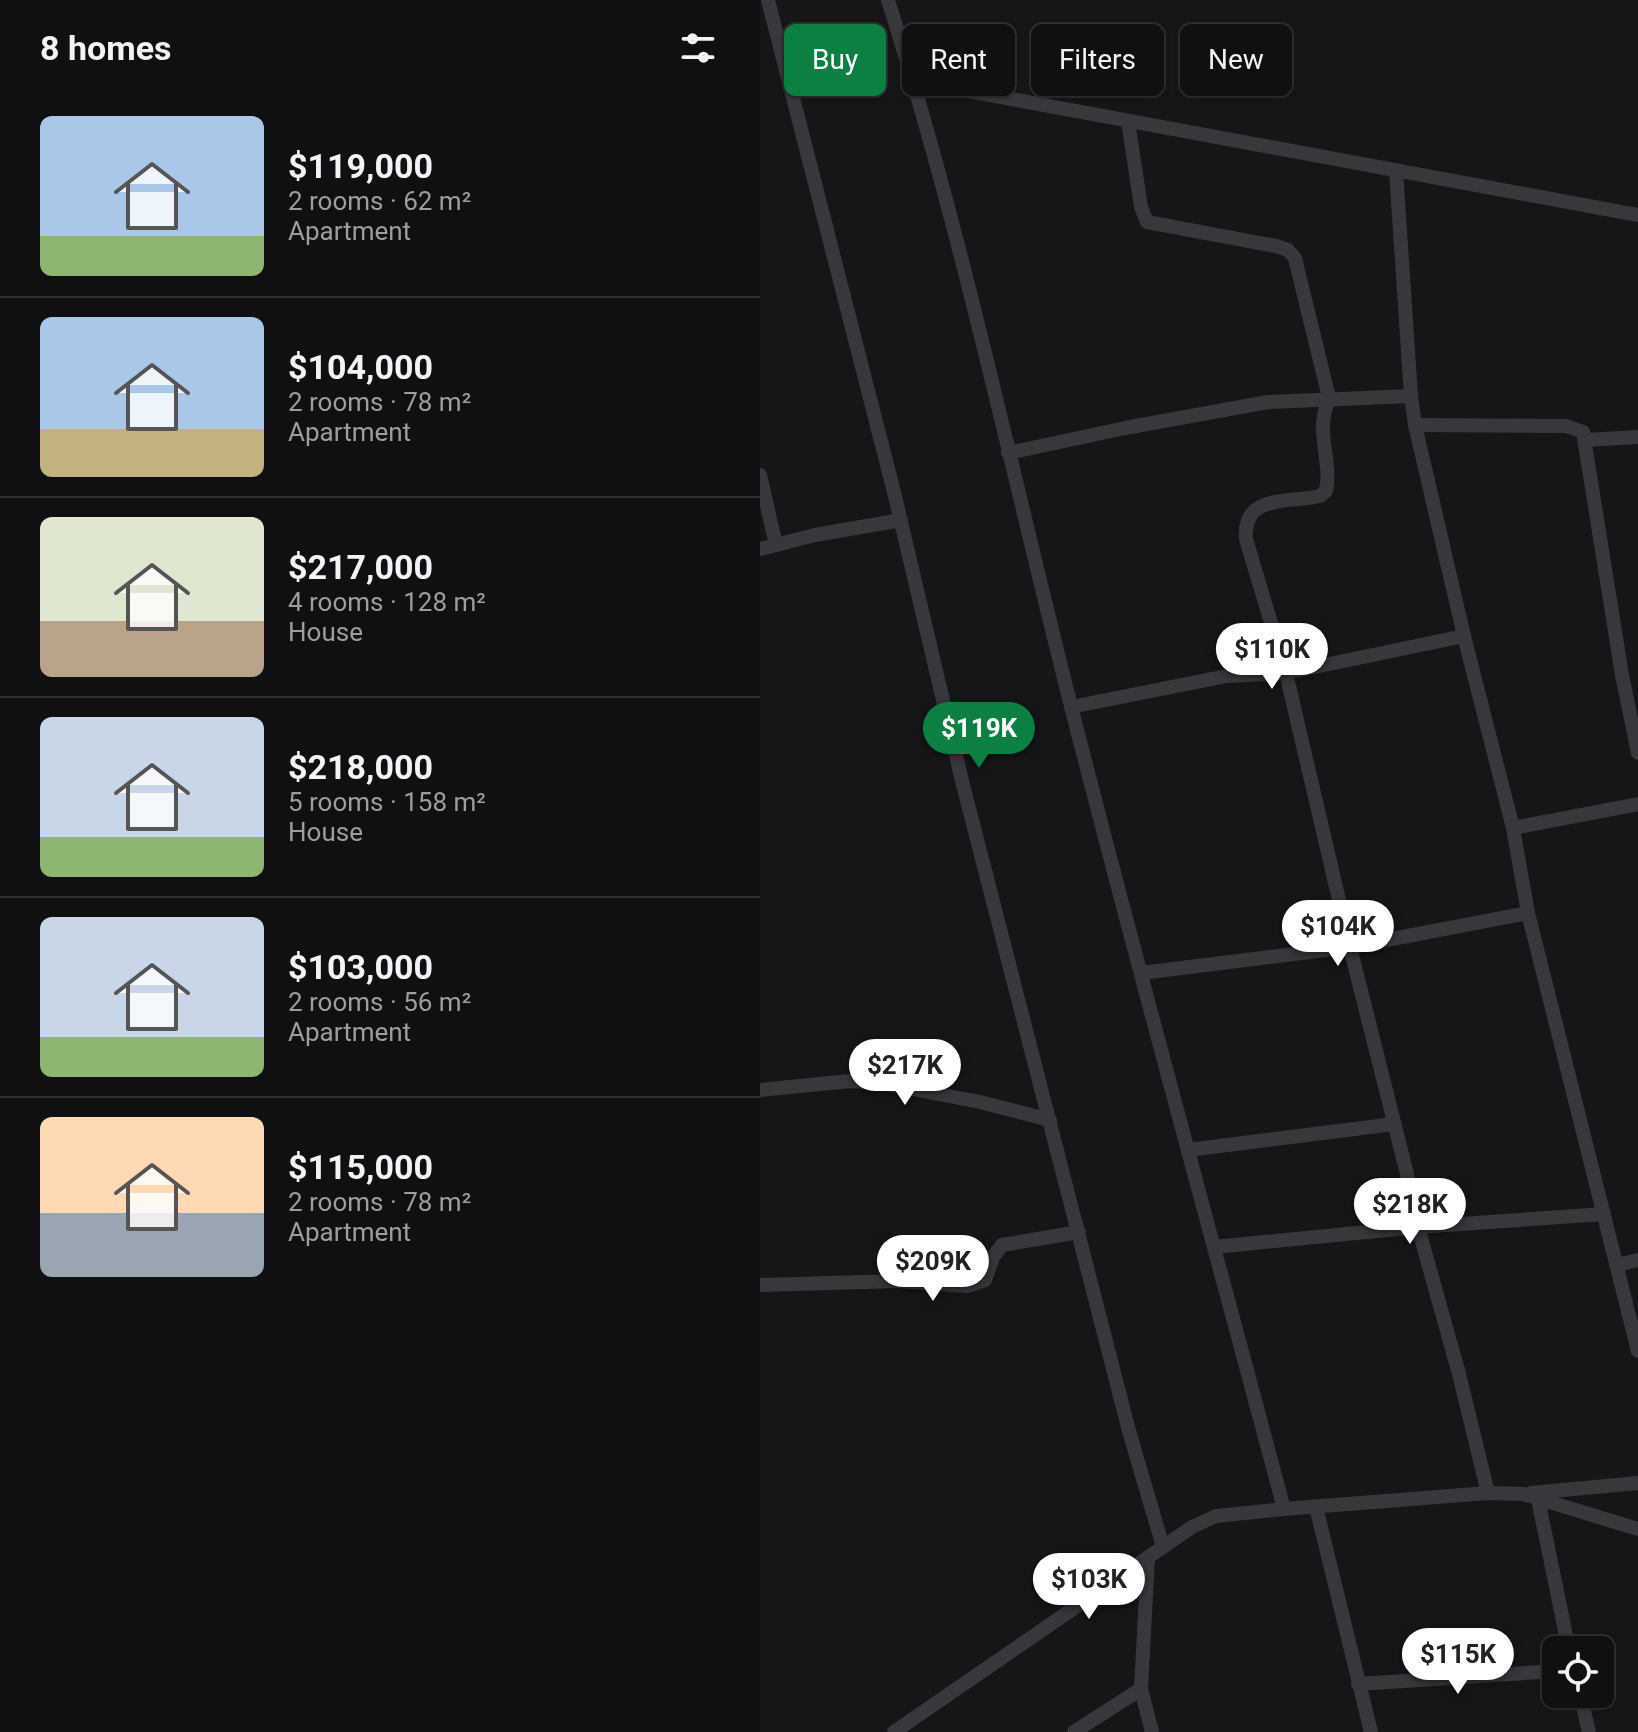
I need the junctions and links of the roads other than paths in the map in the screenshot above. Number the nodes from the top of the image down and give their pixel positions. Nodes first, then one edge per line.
1 (768, 0) edge
2 (888, 0) edge
3 (902, 44) edge
4 (918, 96) edge
5 (994, 96) edge
6 (1128, 121) junction
7 (1396, 171) junction
8 (1638, 215) edge
9 (1411, 396) junction
10 (1329, 398) junction
11 (1415, 425) junction
12 (1638, 437) edge
13 (1586, 440) junction
14 (1008, 453) junction
15 (760, 475) edge
16 (901, 520) junction
17 (776, 545) junction
18 (760, 549) edge
19 (1464, 636) junction
20 (1286, 673) junction
21 (1071, 707) junction
22 (1638, 753) edge
23 (1638, 804) edge
24 (1513, 828) junction
25 (1528, 913) junction
26 (1350, 947) junction
27 (1141, 973) junction
28 (760, 1090) edge
29 (1050, 1120) junction
30 (1394, 1124) junction
31 (1188, 1150) junction
32 (1604, 1214) junction
33 (1418, 1227) junction
34 (1079, 1232) junction
35 (1214, 1247) junction
36 (1638, 1260) edge
37 (1617, 1265) junction
38 (760, 1285) edge
39 (1638, 1351) edge
40 (1638, 1483) edge
41 (1488, 1493) junction
42 (1530, 1496) junction
43 (1316, 1507) junction
44 (1284, 1509) junction
45 (1638, 1529) edge
46 (1163, 1547) junction
47 (1148, 1557) junction
48 (1565, 1636) edge
49 (1542, 1672) edge
50 (1358, 1684) junction
51 (1141, 1689) junction
52 (1583, 1708) edge
53 (894, 1732) edge
54 (1074, 1732) edge
55 (1152, 1732) edge
56 (1371, 1732) edge
57 (1589, 1732) edge

1 - 16 street
2 - 3 street
4 - 14 street
5 - 6 street
6 - 7 street
6 - 10 street
7 - 8 street
7 - 9 street
9 - 10 street
9 - 11 street
10 - 14 street
10 - 20 street
11 - 13 street
11 - 19 street
12 - 13 street
13 - 22 street
14 - 21 street
15 - 17 street
16 - 17 street
16 - 29 street
17 - 18 street
19 - 20 street
19 - 24 street
20 - 21 street
20 - 26 street
21 - 27 street
23 - 24 street
24 - 25 street
25 - 26 street
25 - 32 street
26 - 27 street
26 - 30 street
27 - 31 street
28 - 29 street
29 - 34 street
30 - 31 street
30 - 33 street
31 - 35 street
32 - 33 street
32 - 37 street
33 - 35 street
33 - 41 street
34 - 38 street
34 - 46 street
35 - 44 street
36 - 37 street
37 - 39 street
40 - 42 street
41 - 42 street
41 - 43 street
42 - 45 street
42 - 48 street
43 - 44 street
43 - 50 street
44 - 46 street
46 - 47 street
47 - 51 street
47 - 53 street
49 - 50 street
50 - 56 street
51 - 54 street
51 - 55 street
52 - 57 street

